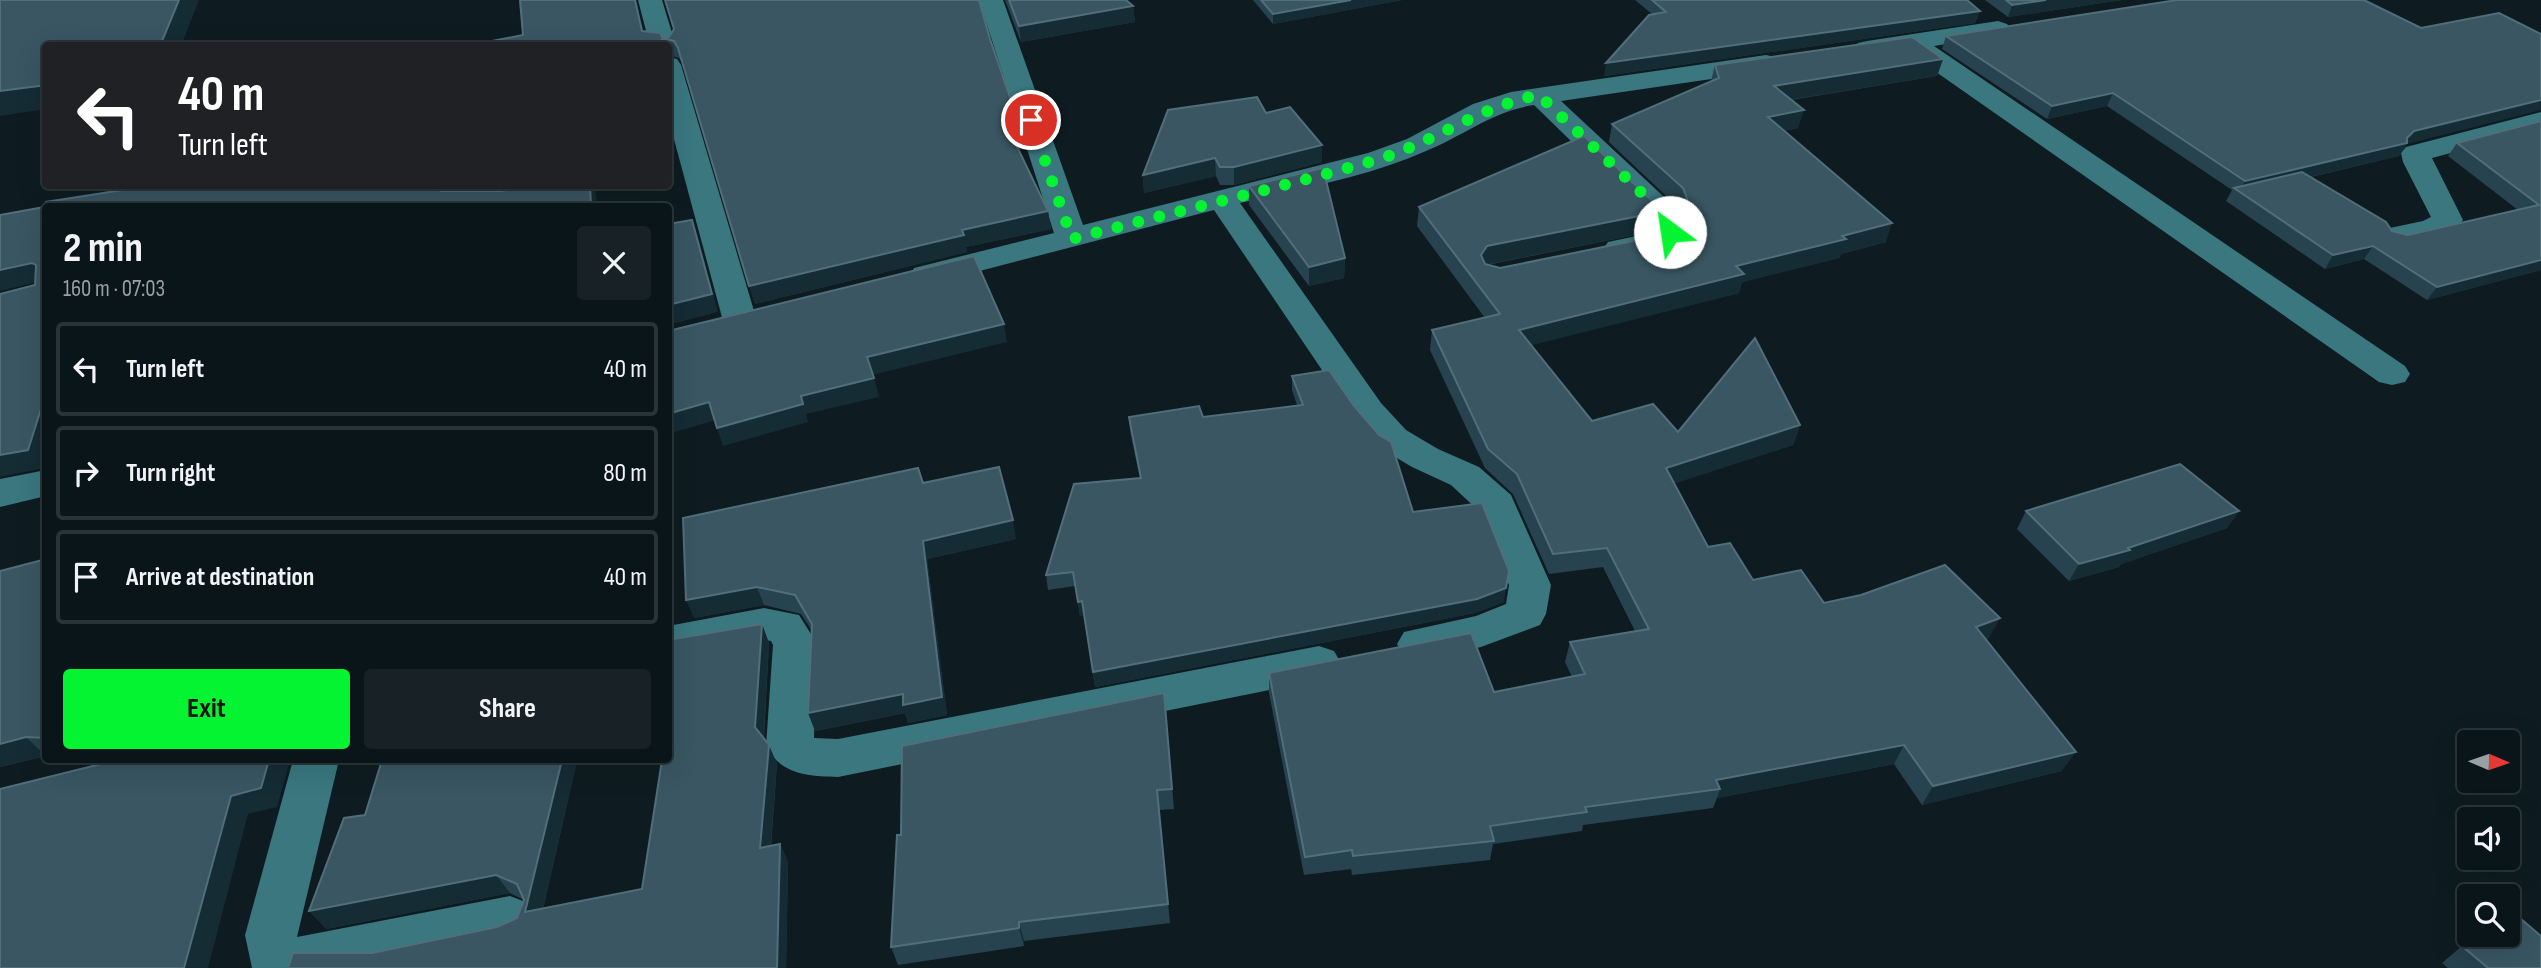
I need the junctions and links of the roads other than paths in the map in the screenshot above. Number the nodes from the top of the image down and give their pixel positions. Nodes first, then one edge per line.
1 (650, 0) edge
2 (990, 0) edge
3 (1974, 7) edge
4 (662, 42) edge
5 (1912, 43) junction
6 (1846, 52) edge
7 (1793, 59) edge
8 (672, 93) edge
9 (1539, 95) junction
10 (2541, 120) edge
11 (682, 162) edge
12 (1222, 199) junction
13 (2396, 236) edge
14 (1072, 239) junction
15 (1590, 256) edge
16 (900, 282) edge
17 (741, 321) edge
18 (2392, 374) dead end
19 (42, 484) edge
20 (0, 493) edge
21 (672, 642) edge
22 (315, 763) edge
23 (510, 919) edge

1 - 4 street
2 - 14 street
3 - 5 street
5 - 6 street
5 - 18 street
7 - 9 street
8 - 11 street
9 - 12 street
9 - 15 street
10 - 13 street
11 - 17 street
12 - 14 street
12 - 21 street
14 - 16 street
19 - 20 street
22 - 23 street

